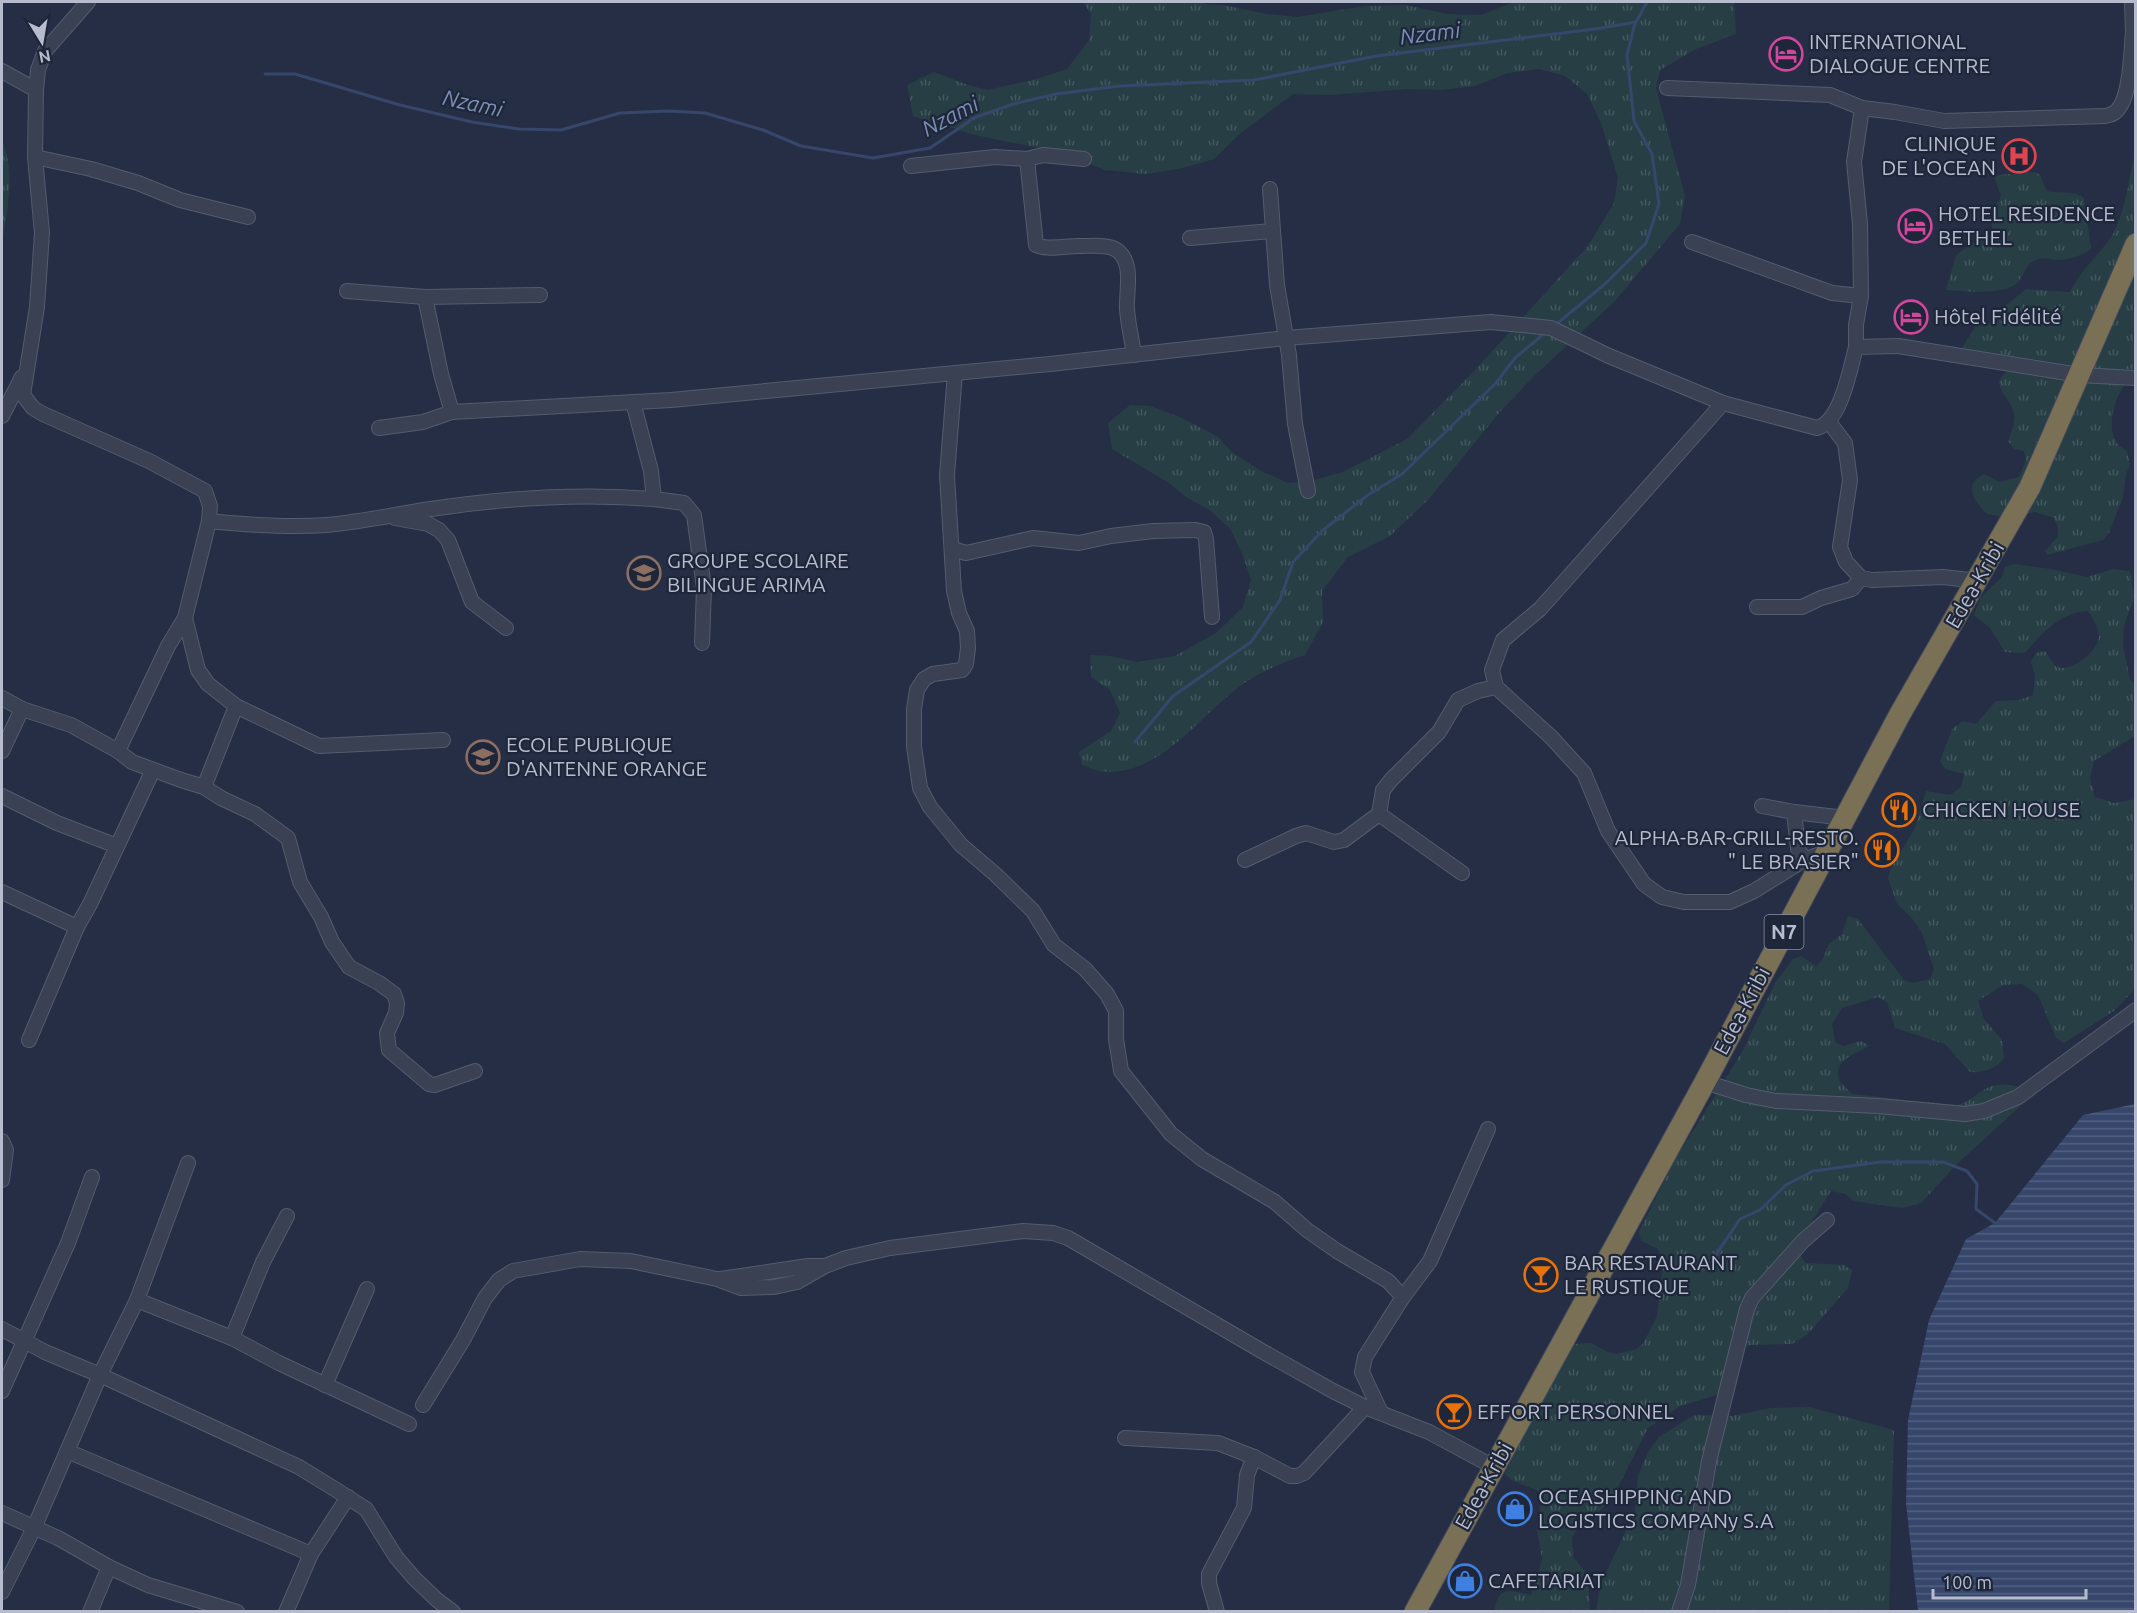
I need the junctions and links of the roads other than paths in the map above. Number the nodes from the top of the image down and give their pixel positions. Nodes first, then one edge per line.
1 (88, 2) edge
2 (2132, 2) edge
3 (2134, 32) edge
4 (2, 71) edge
5 (1667, 87) dead end
6 (36, 90) junction
7 (1862, 108) junction
8 (35, 157) junction
9 (1027, 159) junction
10 (1084, 159) dead end
11 (911, 166) dead end
12 (1270, 189) dead end
13 (248, 217) dead end
14 (1272, 231) junction
15 (1190, 238) dead end
16 (1692, 243) dead end
17 (2136, 244) edge
18 (346, 291) dead end
19 (540, 295) dead end
20 (1861, 296) junction
21 (425, 297) junction
22 (1286, 338) junction
23 (1856, 347) junction
24 (1134, 355) junction
25 (26, 370) junction
26 (955, 373) junction
27 (2080, 375) junction
28 (2136, 378) edge
29 (633, 402) junction
30 (1723, 403) junction
31 (452, 412) junction
32 (2, 416) edge
33 (1829, 422) junction
34 (379, 428) dead end
35 (1308, 491) dead end
36 (654, 499) junction
37 (384, 517) junction
38 (209, 521) junction
39 (953, 549) junction
40 (1861, 578) junction
41 (1978, 580) junction
42 (1757, 607) dead end
43 (1212, 617) dead end
44 (185, 618) junction
45 (506, 628) dead end
46 (702, 643) dead end
47 (1492, 670) junction
48 (1496, 687) junction
49 (1478, 691) junction
50 (2, 698) edge
51 (236, 706) junction
52 (22, 709) junction
53 (443, 740) dead end
54 (2, 751) edge
55 (118, 751) junction
56 (153, 770) junction
57 (204, 787) junction
58 (2, 796) edge
59 (1762, 806) dead end
60 (1794, 812) junction
61 (1379, 814) junction
62 (1845, 818) junction
63 (117, 846) junction
64 (1827, 851) junction
65 (1245, 860) dead end
66 (1804, 860) junction
67 (1462, 873) dead end
68 (2, 892) edge
69 (77, 927) junction
70 (2136, 1010) edge
71 (29, 1040) dead end
72 (475, 1071) dead end
73 (1704, 1082) junction
74 (1488, 1129) dead end
75 (2, 1141) edge
76 (188, 1162) dead end
77 (92, 1177) dead end
78 (2, 1180) edge
79 (287, 1216) dead end
80 (1827, 1220) dead end
81 (367, 1289) dead end
82 (1403, 1297) junction
83 (137, 1300) junction
84 (2, 1329) edge
85 (232, 1338) junction
86 (24, 1340) junction
87 (100, 1375) junction
88 (325, 1385) junction
89 (2, 1391) edge
90 (423, 1405) dead end
91 (1365, 1407) junction
92 (1381, 1413) junction
93 (409, 1424) dead end
94 (1125, 1438) dead end
95 (67, 1451) junction
96 (1254, 1457) junction
97 (1494, 1467) junction
98 (348, 1497) junction
99 (2, 1513) edge
100 (34, 1528) junction
101 (311, 1554) junction
102 (109, 1567) junction
103 (2, 1592) edge
104 (90, 1611) edge
105 (237, 1611) edge
106 (286, 1611) edge
107 (453, 1611) edge
108 (1217, 1611) edge
109 (1415, 1611) edge
110 (1679, 1611) edge

1 - 6 street
2 - 3 street
3 - 7 street
4 - 6 street
5 - 7 street
6 - 8 street
7 - 20 street
8 - 13 street
8 - 25 street
9 - 10 street
9 - 11 street
9 - 24 street
12 - 14 street
14 - 15 street
14 - 22 street
16 - 20 street
17 - 27 highway, Edea-Kribi / N7
18 - 21 street
19 - 21 street
20 - 23 street
21 - 31 street
22 - 24 street
22 - 30 street
22 - 35 street
23 - 27 street
23 - 33 street
24 - 26 street
25 - 32 street
25 - 38 street
26 - 29 street
26 - 39 street
27 - 28 street
27 - 41 highway, Edea-Kribi / N7
29 - 31 street
29 - 36 street
30 - 33 street
30 - 47 street
31 - 34 street
33 - 40 street
36 - 37 street
36 - 46 street
37 - 38 street
37 - 45 street
38 - 44 street
39 - 43 street
39 - 82 street
40 - 41 street
40 - 42 street
41 - 62 highway, Edea-Kribi / N7
44 - 51 street
44 - 55 street
47 - 48 street
47 - 49 street
48 - 49 street
48 - 66 street
49 - 61 street
50 - 52 street
51 - 53 street
51 - 57 street
52 - 54 street
52 - 55 street
55 - 56 street
56 - 57 street
56 - 63 street
57 - 72 street
58 - 63 street
59 - 60 street
60 - 62 street
60 - 66 street
61 - 65 street
61 - 67 street
62 - 64 highway, Edea-Kribi / N7
63 - 69 street
64 - 66 street
64 - 73 highway, Edea-Kribi / N7
68 - 69 street
69 - 71 street
70 - 73 street
73 - 97 highway, Edea-Kribi / N7
74 - 82 street
75 - 78 street
76 - 83 street
77 - 86 street
79 - 85 street
80 - 110 street
81 - 88 street
82 - 92 street
83 - 85 street
83 - 87 street
84 - 86 street
85 - 88 street
86 - 87 street
86 - 89 street
87 - 95 street
87 - 98 street
88 - 93 street
90 - 91 street
91 - 92 street
91 - 96 street
92 - 97 street
94 - 96 street
95 - 100 street
95 - 101 street
96 - 108 street
97 - 109 highway, Edea-Kribi / N7
98 - 101 street
98 - 107 street
99 - 100 street
100 - 102 street
100 - 103 street
101 - 106 street
102 - 104 street
102 - 105 street

